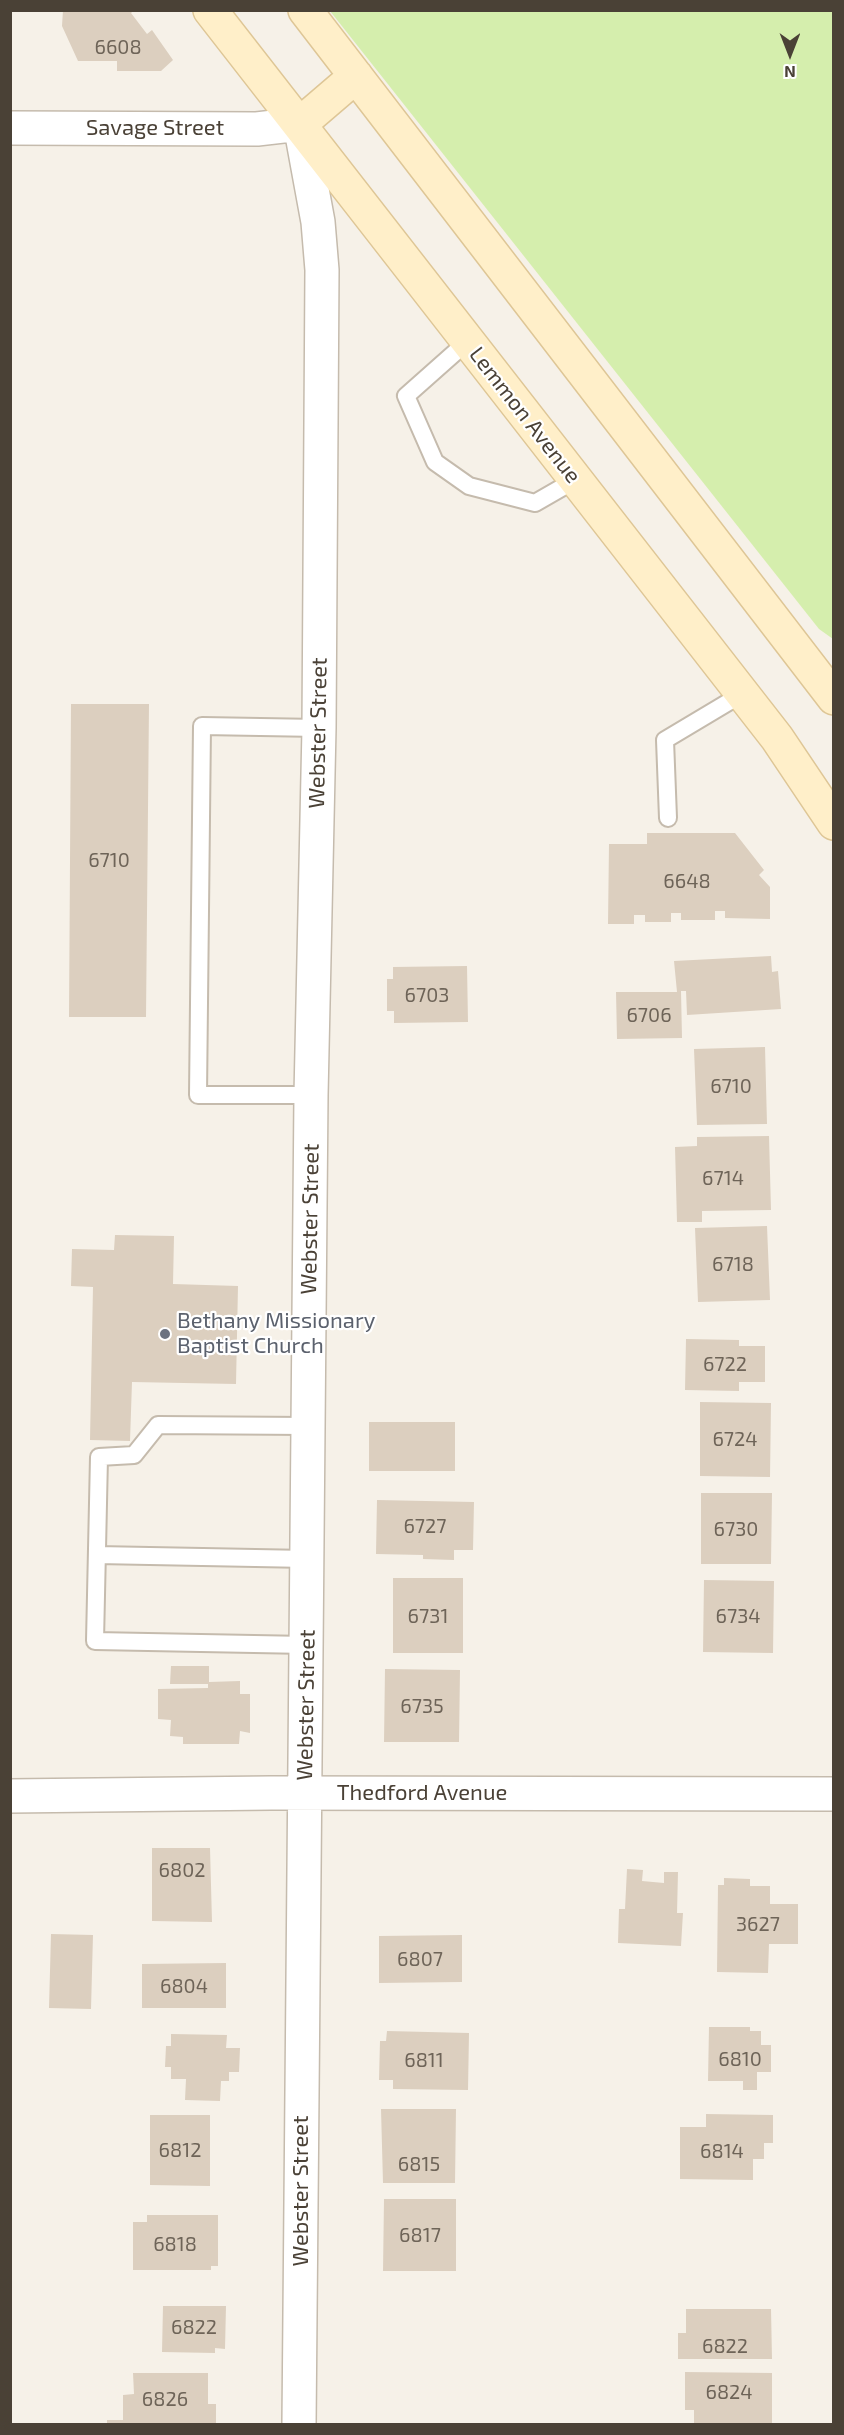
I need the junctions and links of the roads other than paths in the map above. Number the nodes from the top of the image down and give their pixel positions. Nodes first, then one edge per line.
1 (210, 10) edge
2 (305, 10) edge
3 (356, 76) junction
4 (300, 124) junction
5 (10, 128) edge
6 (468, 341) junction
7 (575, 480) junction
8 (779, 626) junction
9 (834, 676) edge
10 (742, 694) junction
11 (834, 698) edge
12 (319, 728) junction
13 (668, 818) dead end
14 (834, 823) edge
15 (311, 1095) junction
16 (308, 1426) junction
17 (97, 1555) junction
18 (308, 1558) junction
19 (307, 1645) junction
20 (304, 1793) junction
21 (834, 1794) edge
22 (10, 1796) edge
23 (299, 2424) edge

1 - 4 main road, Lemmon Avenue
2 - 3 main road
3 - 4 main road
3 - 8 main road
4 - 5 street, Savage Street
4 - 6 main road, Lemmon Avenue
4 - 12 street, Webster Street
6 - 7 main road, Lemmon Avenue
6 - 7 lane
7 - 10 main road, Lemmon Avenue
8 - 9 main road
8 - 11 main road
10 - 13 lane
10 - 14 main road, Lemmon Avenue
12 - 15 street, Webster Street
12 - 15 lane
15 - 16 street, Webster Street
16 - 17 lane
16 - 18 street, Webster Street
17 - 18 lane
17 - 19 lane
18 - 19 street, Webster Street
19 - 20 street, Webster Street
20 - 21 street, Thedford Avenue
20 - 22 street, Thedford Avenue
20 - 23 street, Webster Street

